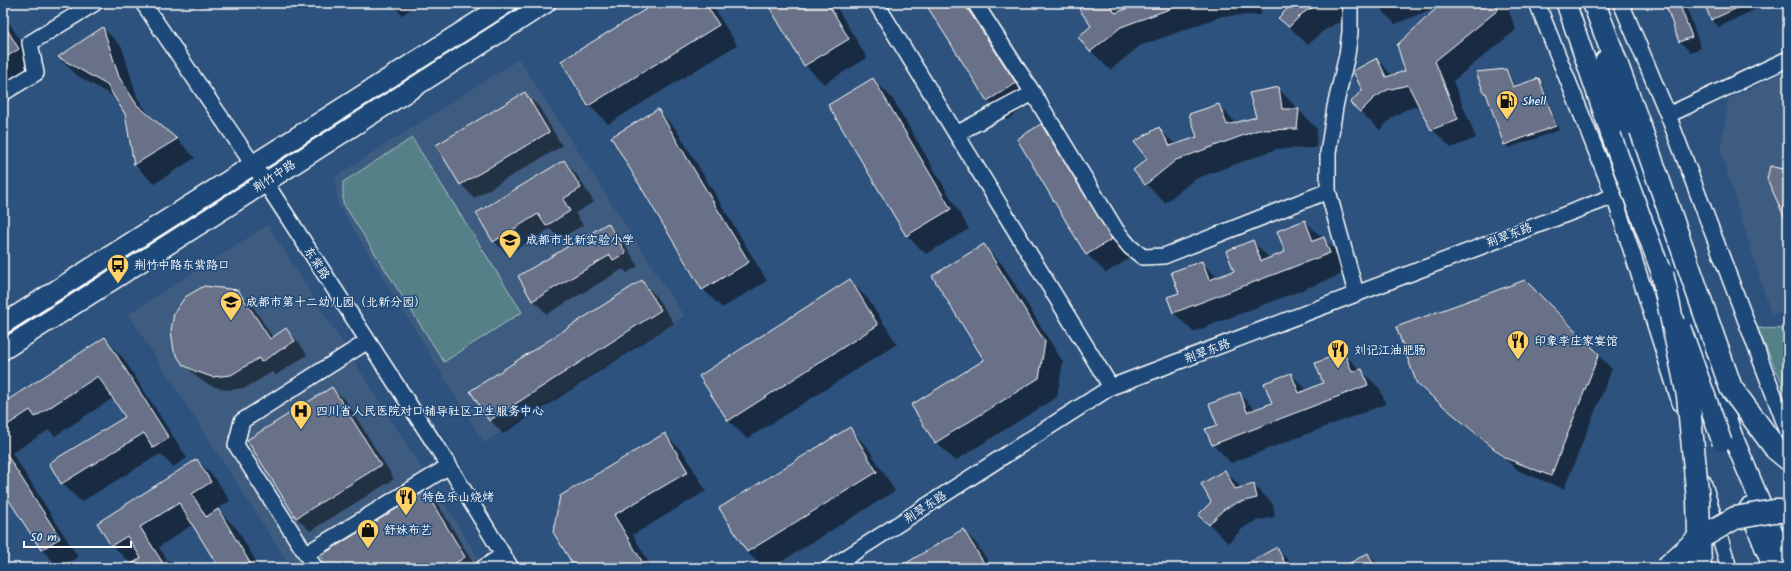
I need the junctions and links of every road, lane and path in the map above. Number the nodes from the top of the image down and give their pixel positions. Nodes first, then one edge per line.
1 (95, 3) edge
2 (143, 3) edge
3 (507, 3) edge
4 (546, 3) edge
5 (876, 3) edge
6 (975, 3) edge
7 (1350, 3) edge
8 (1537, 3) edge
9 (1566, 3) edge
10 (1588, 3) edge
11 (1594, 3) edge
12 (1621, 3) edge
13 (1788, 59) edge
14 (3, 93) edge
15 (1033, 93) junction
16 (1668, 115) junction
17 (1625, 130) junction
18 (956, 134) junction
19 (252, 166) junction
20 (265, 182) junction
21 (1328, 191) junction
22 (1614, 196) junction
23 (1662, 273) junction
24 (1356, 293) junction
25 (3, 324) edge
26 (368, 341) junction
27 (3, 350) edge
28 (1112, 388) junction
29 (1788, 432) edge
30 (1788, 459) edge
31 (449, 466) junction
32 (1788, 510) edge
33 (306, 554) junction
34 (503, 555) junction
35 (315, 568) edge
36 (483, 568) edge
37 (511, 568) edge
38 (830, 568) edge
39 (1666, 568) edge
40 (1700, 568) edge
41 (1729, 568) edge
42 (1773, 568) edge
43 (1788, 568) edge

1 - 14 street
2 - 19 street, 东紫路
3 - 19 main road, 荆竹中路
4 - 20 main road, 荆竹中路
5 - 18 street
6 - 15 street
7 - 21 street
8 - 22 street
9 - 17 main road
10 - 17 main road
11 - 17 highway
12 - 16 street
13 - 16 street
15 - 18 street
15 - 21 street
16 - 29 street
17 - 23 main road, bridge
17 - 30 highway, bridge
17 - 43 main road
18 - 28 street
19 - 20 street, 东紫路
19 - 25 main road, 荆竹中路
20 - 26 street, 东紫路
20 - 27 main road, 荆竹中路
21 - 24 street
22 - 24 street, 荆翠东路
22 - 41 street
23 - 40 highway, bridge
23 - 42 main road, bridge
24 - 28 street, 荆翠东路
26 - 31 street, 东紫路
26 - 33 street
28 - 38 street, 荆翠东路
31 - 33 street
31 - 34 street, 东紫路
32 - 39 highway, bridge
33 - 35 street
34 - 36 street
34 - 37 street, 东紫路

